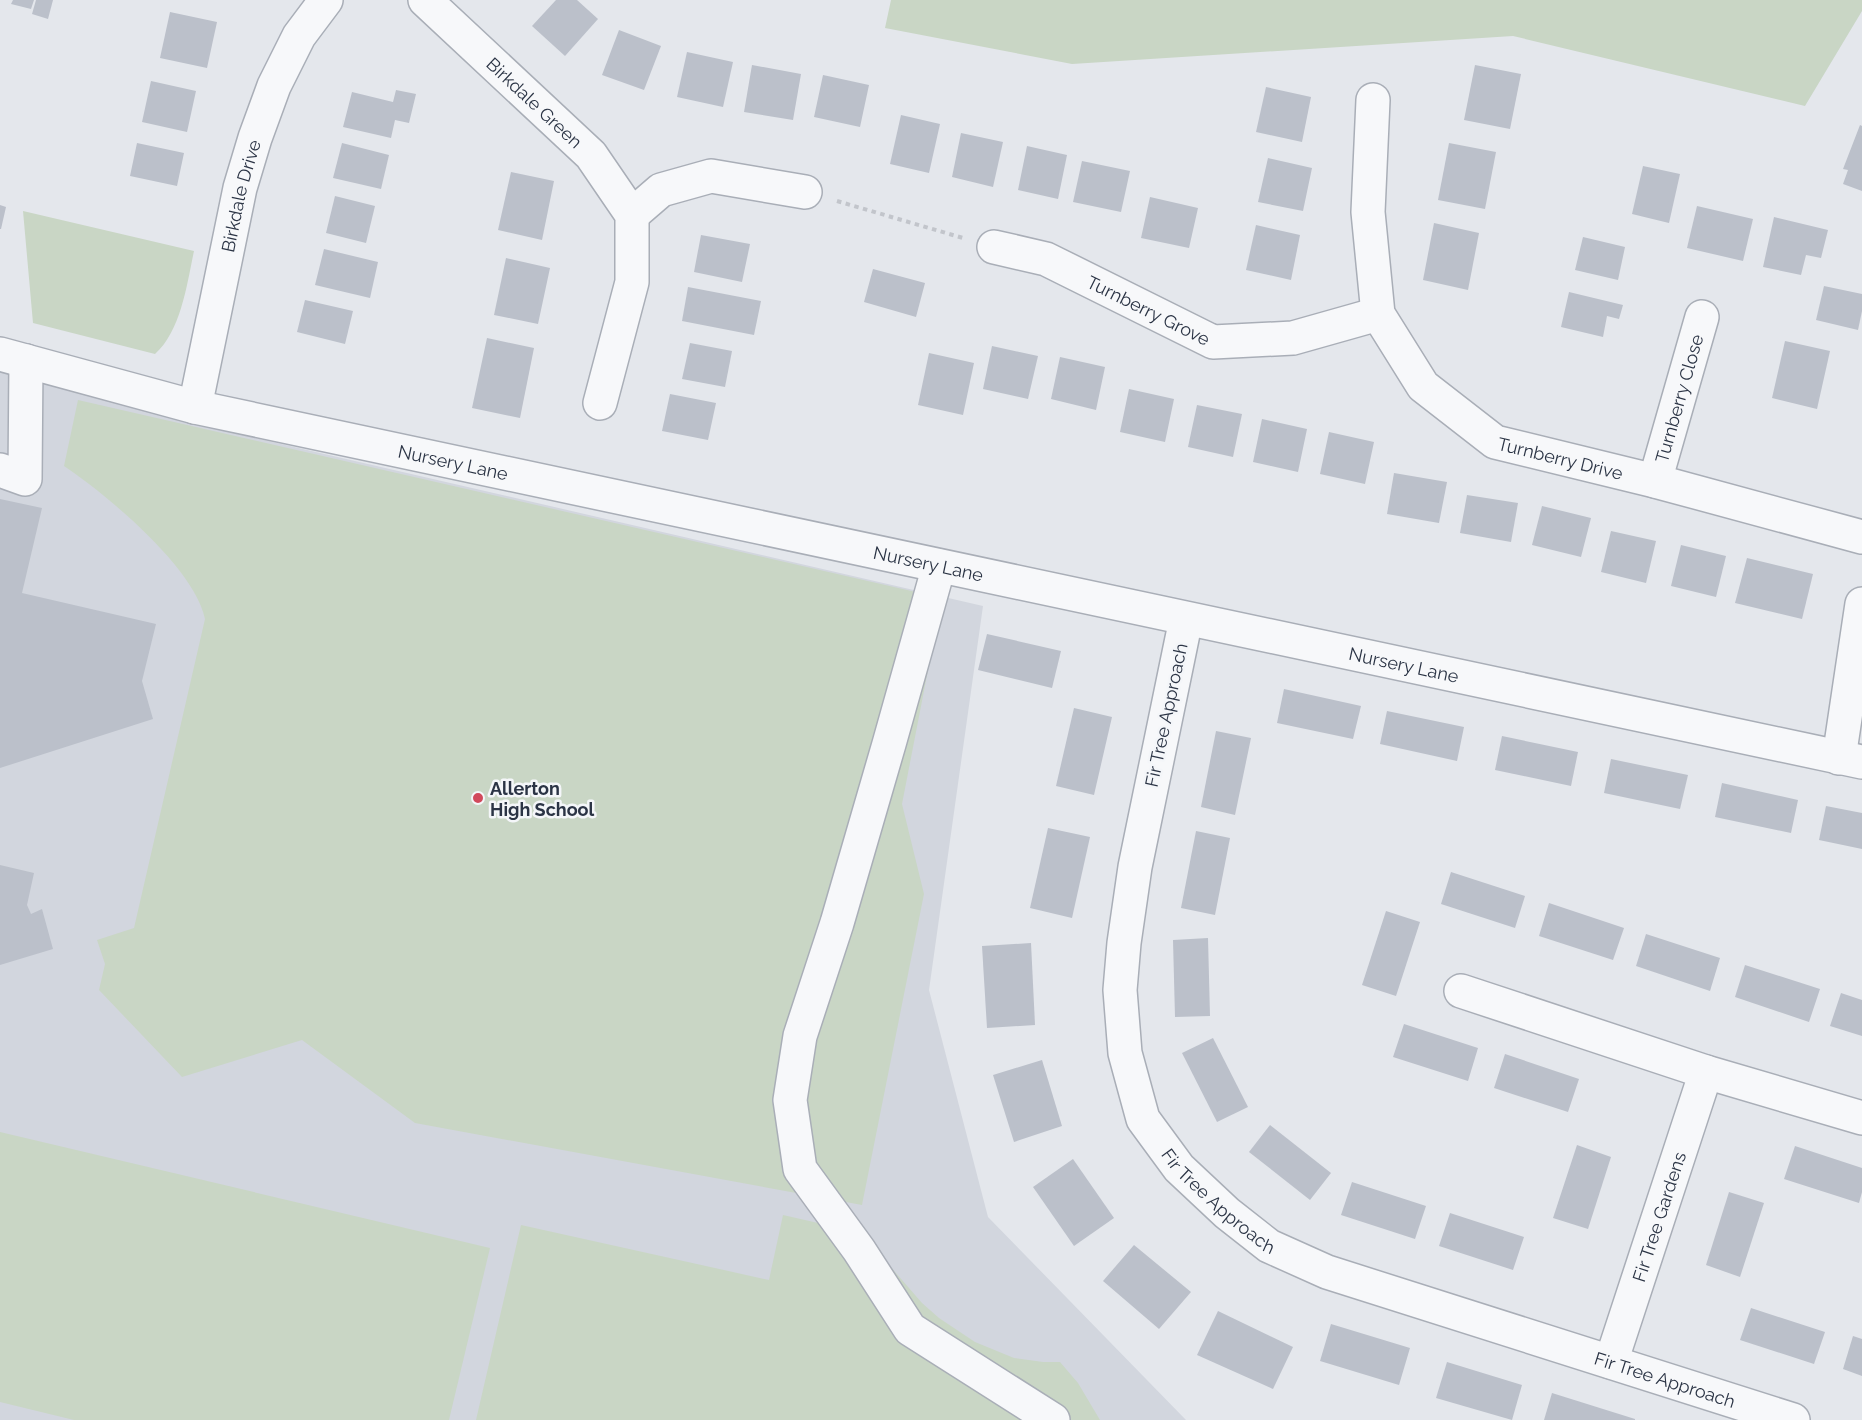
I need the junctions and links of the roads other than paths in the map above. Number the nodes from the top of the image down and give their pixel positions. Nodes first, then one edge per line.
1 (326, 0) edge
2 (425, 0) edge
3 (1373, 100) dead end
4 (805, 192) road end
5 (632, 215) junction
6 (994, 247) road end
7 (1378, 314) junction
8 (1702, 317) dead end
9 (13, 357) edge
10 (600, 403) dead end
11 (195, 407) junction
12 (0, 470) edge
13 (1656, 481) junction
14 (1862, 537) edge
15 (939, 566) junction
16 (1862, 604) edge
17 (1186, 619) junction
18 (1850, 760) edge
19 (1461, 992) dead end
20 (1706, 1072) junction
21 (1862, 1118) edge
22 (1611, 1362) junction
23 (1053, 1420) edge
24 (1793, 1420) edge

1 - 11 street, Birkdale Drive
2 - 5 street, Birkdale Green
3 - 7 street, Turnberry Drive
4 - 5 street
5 - 10 street
6 - 7 street, Turnberry Grove
7 - 13 street, Turnberry Drive
8 - 13 street, Turnberry Close
9 - 11 street, Nursery Lane
9 - 12 street
11 - 15 street, Nursery Lane
13 - 14 street, Turnberry Drive
15 - 17 street, Nursery Lane
15 - 23 street
16 - 18 street
17 - 18 street, Nursery Lane
17 - 22 street, Fir Tree Approach
19 - 20 street
20 - 21 street
20 - 22 street, Fir Tree Gardens
22 - 24 street, Fir Tree Approach

